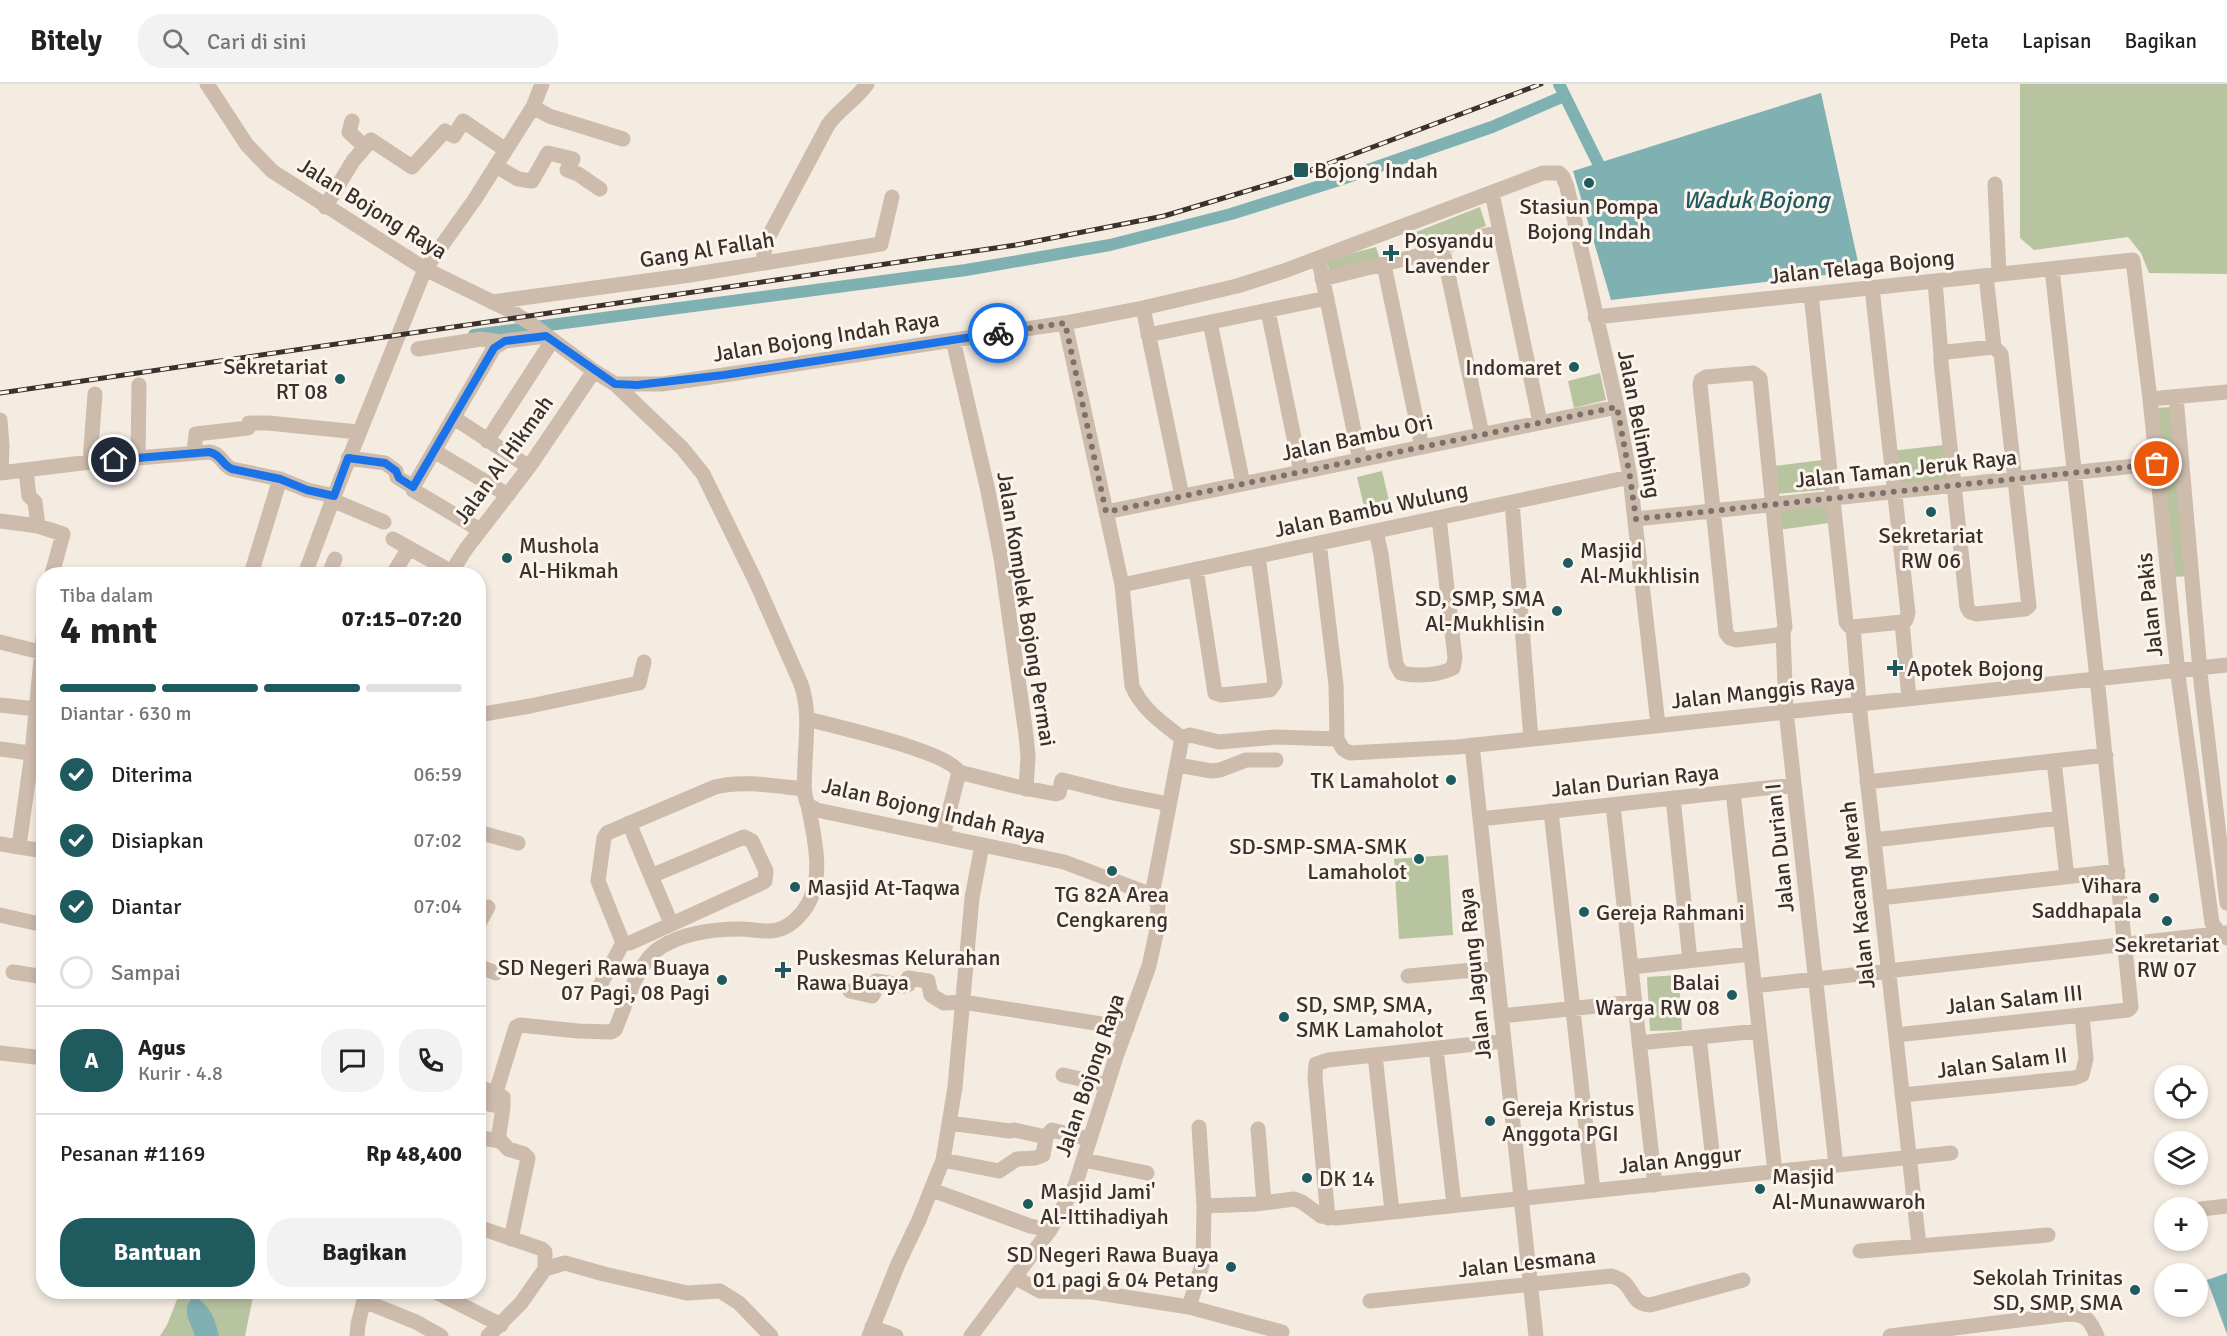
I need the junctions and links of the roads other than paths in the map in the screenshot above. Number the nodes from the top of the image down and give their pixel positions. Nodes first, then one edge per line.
1 (207, 84) edge
2 (542, 84) edge
3 (867, 84) edge
4 (533, 107) junction
5 (352, 121) dead end
6 (623, 139) dead end
7 (364, 146) junction
8 (506, 150) junction
9 (496, 166) junction
10 (1558, 173) joint
11 (1995, 184) dead end
12 (600, 189) dead end
13 (1492, 194) junction
14 (892, 197) dead end
15 (325, 207) junction
16 (1500, 232) junction
17 (1442, 246) junction
18 (2133, 260) joint
19 (763, 263) junction
20 (1384, 265) junction
21 (425, 269) junction
22 (2052, 269) junction
23 (1993, 275) junction
24 (1935, 281) junction
25 (1872, 288) junction
26 (1811, 294) junction
27 (1327, 298) junction
28 (491, 302) junction
29 (1143, 308) junction
30 (1268, 311) junction
31 (1595, 317) junction
32 (1210, 322) junction
33 (1065, 323) junction
34 (542, 333) junction
35 (1148, 335) junction
36 (953, 340) junction
37 (501, 342) junction
38 (1994, 347) junction
39 (418, 349) dead end
40 (1941, 356) junction
41 (594, 371) junction
42 (615, 384) junction
43 (139, 385) dead end
44 (2227, 392) edge
45 (94, 394) dead end
46 (2176, 397) junction
47 (2150, 399) junction
48 (1617, 407) junction
49 (454, 418) junction
50 (0, 420) edge
51 (1540, 422) junction
52 (358, 432) junction
53 (1482, 434) junction
54 (487, 441) junction
55 (1422, 447) junction
56 (434, 451) junction
57 (194, 452) junction
58 (138, 458) junction
59 (348, 458) junction
60 (1360, 460) junction
61 (2182, 461) junction
62 (90, 462) junction
63 (2157, 464) junction
64 (529, 467) junction
65 (26, 471) junction
66 (1301, 471) junction
67 (1, 473) edge
68 (2074, 473) junction
69 (1630, 477) junction
70 (280, 479) junction
71 (2016, 479) junction
72 (1243, 484) junction
73 (1954, 485) junction
74 (413, 487) junction
75 (1894, 492) junction
76 (508, 495) junction
77 (1182, 496) junction
78 (333, 498) junction
79 (1833, 498) junction
80 (1772, 500) junction
81 (1512, 502) junction
82 (1713, 505) junction
83 (1106, 512) junction
84 (1439, 518) junction
85 (1636, 519) junction
86 (0, 521) edge
87 (384, 522) dead end
88 (38, 525) junction
89 (480, 530) junction
90 (1376, 531) junction
91 (393, 539) dead end
92 (1319, 543) junction
93 (409, 548) junction
94 (1258, 556) junction
95 (335, 559) dead end
96 (54, 567) edge
97 (253, 567) edge
98 (308, 567) edge
99 (332, 567) edge
100 (397, 567) edge
101 (441, 567) edge
102 (455, 567) edge
103 (1196, 569) junction
104 (1122, 585) junction
105 (1902, 622) junction
106 (1853, 627) junction
107 (1784, 632) junction
108 (0, 642) edge
109 (36, 651) edge
110 (644, 662) dead end
111 (2227, 665) edge
112 (2200, 667) junction
113 (2178, 669) junction
114 (2097, 678) junction
115 (1909, 698) junction
116 (1860, 703) junction
117 (0, 705) edge
118 (36, 709) edge
119 (1786, 711) junction
120 (486, 714) edge
121 (808, 719) junction
122 (1658, 725) junction
123 (1182, 738) junction
124 (1337, 739) junction
125 (1532, 739) junction
126 (1472, 745) junction
127 (0, 749) edge
128 (36, 754) edge
129 (2106, 755) junction
130 (1276, 760) dead end
131 (2054, 761) junction
132 (36, 764) edge
133 (1177, 765) junction
134 (959, 772) junction
135 (1868, 782) junction
136 (1794, 785) junction
137 (804, 789) junction
138 (1026, 789) junction
139 (1733, 792) junction
140 (1672, 798) junction
141 (1169, 804) junction
142 (808, 805) junction
143 (1613, 805) junction
144 (1551, 811) junction
145 (2060, 818) junction
146 (1480, 819) junction
147 (629, 823) junction
148 (486, 834) edge
149 (943, 836) junction
150 (1874, 840) junction
151 (518, 843) dead end
152 (0, 844) edge
153 (982, 845) junction
154 (19, 846) junction
155 (36, 849) edge
156 (2118, 871) junction
157 (651, 876) junction
158 (2067, 877) junction
159 (1880, 898) junction
160 (1155, 900) junction
161 (2227, 903) edge
162 (488, 907) dead end
163 (486, 911) edge
164 (0, 915) edge
165 (36, 923) edge
166 (671, 923) junction
167 (2224, 935) edge
168 (623, 943) junction
169 (2126, 944) junction
170 (1751, 954) junction
171 (1690, 960) junction
172 (1631, 967) junction
173 (1496, 968) junction
174 (486, 969) edge
175 (1888, 971) junction
176 (13, 972) dead end
177 (496, 973) dead end
178 (36, 976) edge
179 (1408, 976) dead end
180 (1816, 979) junction
181 (1754, 986) junction
182 (598, 989) dead end
183 (850, 991) dead end
184 (963, 1002) junction
185 (1635, 1002) junction
186 (1573, 1009) junction
187 (2082, 1015) junction
188 (1501, 1016) junction
189 (1126, 1028) junction
190 (1759, 1031) junction
191 (1896, 1035) junction
192 (1699, 1037) junction
193 (1504, 1041) junction
194 (1639, 1043) junction
195 (0, 1046) edge
196 (1436, 1049) junction
197 (36, 1050) edge
198 (0, 1053) edge
199 (1375, 1055) junction
200 (36, 1057) edge
201 (1063, 1075) dead end
202 (1107, 1085) junction
203 (486, 1089) edge
204 (496, 1092) junction
205 (1902, 1095) junction
206 (486, 1104) edge
207 (503, 1107) junction
208 (949, 1123) junction
209 (1199, 1128) dead end
210 (1258, 1129) dead end
211 (1046, 1137) junction
212 (486, 1139) edge
213 (1089, 1139) junction
214 (498, 1141) junction
215 (1951, 1153) dead end
216 (1909, 1157) junction
217 (943, 1160) junction
218 (1084, 1160) junction
219 (1836, 1165) junction
220 (1775, 1172) junction
221 (1147, 1173) dead end
222 (1714, 1178) junction
223 (1655, 1185) junction
224 (932, 1190) junction
225 (1593, 1191) junction
226 (1521, 1199) junction
227 (1264, 1203) junction
228 (1454, 1204) junction
229 (1204, 1206) junction
230 (2227, 1206) edge
231 (2208, 1208) edge
232 (1392, 1211) junction
233 (1328, 1218) junction
234 (486, 1230) edge
235 (1050, 1230) junction
236 (2048, 1235) dead end
237 (511, 1239) junction
238 (1919, 1245) junction
239 (1860, 1251) dead end
240 (545, 1269) junction
241 (1016, 1278) junction
242 (1743, 1280) dead end
243 (1530, 1285) junction
244 (364, 1299) edge
245 (371, 1299) edge
246 (454, 1299) edge
247 (1370, 1301) dead end
248 (1189, 1307) junction
249 (501, 1325) junction
250 (870, 1332) edge
251 (1282, 1332) dead end
252 (1954, 1332) edge
253 (357, 1336) edge
254 (441, 1336) edge
255 (488, 1336) edge
256 (771, 1336) edge
257 (896, 1336) edge
258 (971, 1336) edge
259 (1536, 1336) edge
260 (1890, 1336) edge
261 (2097, 1336) edge

1 - 15 street, Jalan Bojong Raya
2 - 4 street
3 - 19 street
4 - 6 street
4 - 8 street
5 - 7 street
7 - 8 street
7 - 15 street
8 - 9 street
9 - 12 street
9 - 21 street
10 - 13 street, Jalan Bojong Indah Raya
10 - 31 street, Jalan Belimbing
11 - 23 street
13 - 16 street
13 - 29 street, Jalan Bojong Indah Raya
14 - 19 street, Gang Al Fallah
15 - 21 street, Jalan Bojong Raya
16 - 17 street
16 - 51 street
17 - 20 street
17 - 53 street
18 - 22 street, Jalan Telaga Bojong
18 - 47 street, Jalan Pakis
19 - 28 street, Gang Al Fallah
20 - 27 street
20 - 55 street
21 - 28 street, Jalan Bojong Raya
21 - 52 street
22 - 23 street, Jalan Telaga Bojong
22 - 68 street
23 - 24 street, Jalan Telaga Bojong
23 - 38 street
24 - 25 street, Jalan Telaga Bojong
24 - 40 street
25 - 26 street, Jalan Telaga Bojong
25 - 75 street
26 - 31 street, Jalan Telaga Bojong
26 - 79 street, Jalan Kacang Merah
27 - 30 street
27 - 60 street
28 - 34 street, Jalan Bojong Raya
29 - 33 street, Jalan Bojong Indah Raya
29 - 35 street
30 - 32 street
30 - 66 street
31 - 48 street, Jalan Belimbing
32 - 35 street
32 - 72 street
33 - 36 street, Jalan Bojong Indah Raya
33 - 83 street
34 - 37 street
34 - 41 street, Jalan Bojong Indah Raya
34 - 54 street
35 - 77 street
36 - 42 street, Jalan Bojong Indah Raya
36 - 138 street, Jalan Komplek Bojong Permai
37 - 39 street
37 - 49 street
38 - 40 street
38 - 71 street
40 - 73 street
41 - 42 street, Jalan Bojong Indah Raya
41 - 64 street, Jalan Al Hikmah
42 - 121 street, Jalan Bojong Indah Raya
43 - 58 street
44 - 46 street
45 - 62 street
46 - 47 street
46 - 61 street, Jalan Pakis
47 - 63 street, Jalan Pakis
48 - 51 street, Jalan Bambu Ori
48 - 69 street, Jalan Belimbing
49 - 54 street
49 - 56 street
50 - 67 street
51 - 53 street, Jalan Bambu Ori
52 - 57 street
52 - 59 street
53 - 55 street, Jalan Bambu Ori
54 - 64 street
55 - 60 street, Jalan Bambu Ori
56 - 74 street
56 - 76 street
57 - 58 street
57 - 70 street
58 - 62 street
59 - 74 street
59 - 78 street
60 - 66 street, Jalan Bambu Ori
61 - 63 street, Jalan Taman Jeruk Raya
61 - 112 street, Jalan Pakis
62 - 65 street
63 - 68 street, Jalan Taman Jeruk Raya
63 - 113 street, Jalan Pakis
64 - 76 street, Jalan Al Hikmah
65 - 67 street
65 - 88 street
66 - 72 street, Jalan Bambu Ori
68 - 71 street, Jalan Taman Jeruk Raya
68 - 114 street
69 - 81 street, Jalan Bambu Wulung
69 - 85 street, Jalan Belimbing
70 - 78 street
70 - 97 street
71 - 73 street, Jalan Taman Jeruk Raya
71 - 73 street
72 - 77 street, Jalan Bambu Ori
73 - 75 street, Jalan Taman Jeruk Raya
74 - 89 street
75 - 79 street, Jalan Taman Jeruk Raya
75 - 105 street
76 - 89 street, Jalan Al Hikmah
77 - 83 street, Jalan Bambu Ori
78 - 87 street
78 - 98 street
79 - 80 street, Jalan Taman Jeruk Raya
79 - 106 street, Jalan Kacang Merah
80 - 82 street, Jalan Taman Jeruk Raya
80 - 82 street, Jalan Durian I
80 - 107 street, Jalan Durian I
81 - 84 street, Jalan Bambu Wulung
81 - 125 street
82 - 85 street, Jalan Taman Jeruk Raya
82 - 107 street
83 - 104 street
84 - 90 street, Jalan Bambu Wulung
84 - 90 street
85 - 122 street, Jalan Belimbing
86 - 88 street
88 - 96 street
89 - 102 street, Jalan Al Hikmah
90 - 92 street, Jalan Bambu Wulung
91 - 93 street
92 - 94 street, Jalan Bambu Wulung
92 - 124 street
93 - 100 street
93 - 101 street
94 - 103 street, Jalan Bambu Wulung
94 - 103 street
95 - 99 street
103 - 104 street, Jalan Bambu Wulung
104 - 123 street
105 - 106 street
105 - 115 street
106 - 116 street, Jalan Kacang Merah
107 - 119 street, Jalan Durian I
108 - 109 street
110 - 120 street
111 - 112 street, Jalan Manggis Raya
112 - 113 street, Jalan Manggis Raya
112 - 161 street, Jalan Pakis
113 - 114 street, Jalan Manggis Raya
113 - 167 street, Jalan Pakis
114 - 115 street, Jalan Manggis Raya
114 - 129 street
115 - 116 street, Jalan Manggis Raya
116 - 119 street, Jalan Manggis Raya
116 - 135 street, Jalan Kacang Merah
117 - 118 street
119 - 122 street, Jalan Manggis Raya
119 - 136 street, Jalan Durian I
121 - 134 street
121 - 137 street, Jalan Bojong Indah Raya
122 - 125 street, Jalan Manggis Raya
123 - 124 street
123 - 133 street, Jalan Bojong Raya
124 - 126 street, Jalan Manggis Raya
125 - 126 street, Jalan Manggis Raya
126 - 146 street, Jalan Jagung Raya
127 - 128 street
129 - 131 street
129 - 156 street
130 - 133 street
131 - 135 street
131 - 145 street
132 - 154 street
133 - 141 street, Jalan Bojong Raya
134 - 138 street
134 - 149 street
135 - 150 street, Jalan Kacang Merah
136 - 139 street, Jalan Durian Raya
136 - 180 street, Jalan Durian I
137 - 142 street, Jalan Bojong Indah Raya
137 - 147 street
138 - 141 street
139 - 140 street, Jalan Durian Raya
139 - 170 street
140 - 143 street, Jalan Durian Raya
140 - 171 street
141 - 160 street, Jalan Bojong Raya
142 - 149 street, Jalan Bojong Indah Raya
142 - 204 street
143 - 144 street, Jalan Durian Raya
143 - 172 street
144 - 146 street, Jalan Durian Raya
144 - 186 street
145 - 150 street
145 - 158 street
146 - 173 street, Jalan Jagung Raya
147 - 157 street
147 - 168 street
148 - 151 street
149 - 153 street, Jalan Bojong Indah Raya
150 - 159 street, Jalan Kacang Merah
152 - 154 street
153 - 160 street, Jalan Bojong Indah Raya
153 - 184 street
154 - 155 street
156 - 158 street
156 - 169 street
157 - 166 street
157 - 166 street
158 - 159 street
159 - 175 street, Jalan Kacang Merah
160 - 189 street, Jalan Bojong Raya
162 - 163 street
164 - 165 street
166 - 168 street
167 - 169 street
168 - 182 street
169 - 175 street
169 - 187 street, Jalan Salam III
170 - 171 street
170 - 181 street
171 - 172 street
172 - 185 street
173 - 179 street
173 - 188 street, Jalan Jagung Raya
174 - 177 street
175 - 180 street
175 - 191 street, Jalan Kacang Merah
176 - 178 street
180 - 181 street
180 - 219 street, Jalan Durian I
181 - 190 street
183 - 184 street
184 - 189 street
184 - 208 street
185 - 186 street
185 - 194 street
186 - 188 street
186 - 225 street
187 - 191 street, Jalan Salam III
187 - 205 street, Jalan Salam II
188 - 193 street, Jalan Jagung Raya
189 - 202 street, Jalan Bojong Raya
190 - 192 street
190 - 220 street
191 - 205 street, Jalan Kacang Merah
192 - 194 street
192 - 222 street
193 - 196 street
193 - 226 street, Jalan Jagung Raya
194 - 223 street
195 - 197 street
196 - 199 street
196 - 228 street
198 - 200 street
199 - 232 street
199 - 233 street
201 - 202 street
202 - 213 street, Jalan Bojong Raya
203 - 204 street
204 - 207 street
205 - 216 street, Jalan Kacang Merah
206 - 207 street
207 - 214 street
208 - 211 street
208 - 217 street
209 - 229 street
210 - 227 street
211 - 213 street
211 - 217 street
212 - 214 street
213 - 218 street, Jalan Bojong Raya
214 - 237 street
215 - 216 street, Jalan Anggur
216 - 219 street, Jalan Anggur
216 - 238 street, Jalan Kacang Merah
217 - 224 street
218 - 221 street
218 - 235 street, Jalan Bojong Raya
219 - 220 street, Jalan Anggur
220 - 222 street, Jalan Anggur
222 - 223 street, Jalan Anggur
223 - 225 street, Jalan Anggur
224 - 235 street
224 - 250 street
225 - 226 street, Jalan Anggur
226 - 228 street, Jalan Anggur
226 - 243 street, Jalan Jagung Raya
227 - 229 street
227 - 233 street
228 - 232 street, Jalan Anggur
229 - 248 street
230 - 231 street
232 - 233 street, Jalan Anggur
234 - 237 street
235 - 241 street, Jalan Bojong Raya
236 - 238 street
237 - 240 street
238 - 239 street
240 - 249 street
240 - 256 street
241 - 248 street
241 - 258 street, Jalan Bojong Raya
242 - 243 street, Jalan Lesmana
243 - 247 street, Jalan Lesmana
243 - 259 street, Jalan Jagung Raya
244 - 253 street
245 - 254 street
246 - 249 street
248 - 251 street
249 - 255 street
250 - 257 street
252 - 260 street
252 - 261 street

